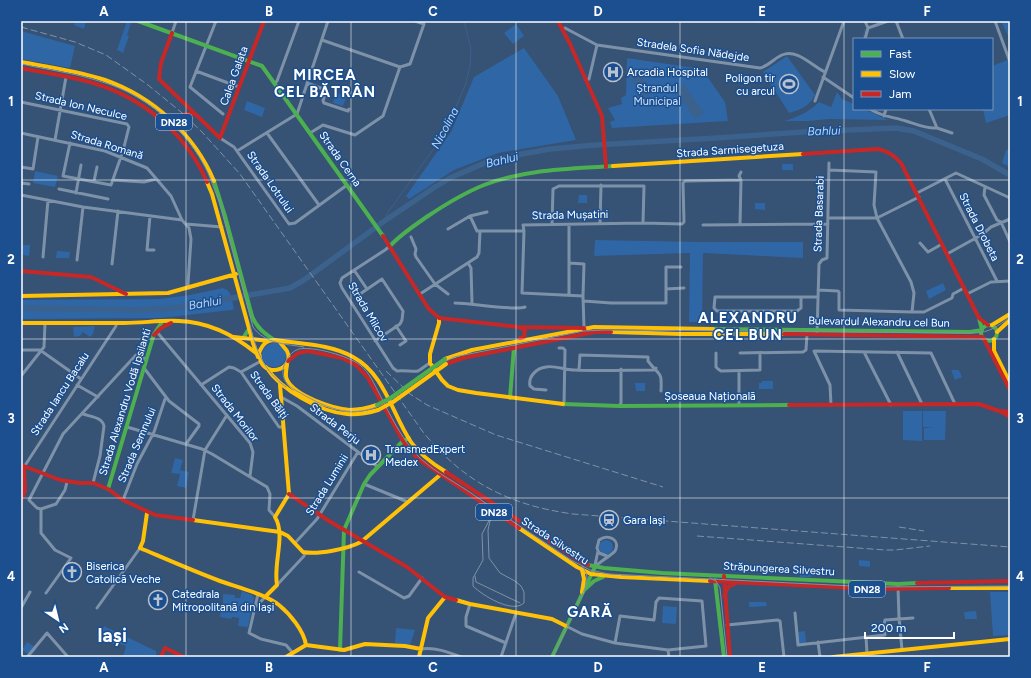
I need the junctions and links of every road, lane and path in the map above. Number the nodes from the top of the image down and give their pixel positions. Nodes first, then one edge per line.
1 (138, 21) edge
2 (176, 21) edge
3 (216, 21) edge
4 (264, 21) edge
5 (299, 21) edge
6 (328, 21) edge
7 (415, 21) edge
8 (558, 21) edge
9 (756, 21) edge
10 (767, 21) edge
11 (844, 21) edge
12 (865, 21) edge
13 (888, 21) edge
14 (896, 21) edge
15 (995, 21) edge
16 (868, 28) junction
17 (563, 29) junction
18 (172, 33) junction
19 (865, 38) edge
20 (903, 38) edge
21 (322, 40) junction
22 (207, 45) junction
23 (597, 45) junction
24 (249, 60) junction
25 (21, 62) edge
26 (1010, 62) edge
27 (400, 67) junction
28 (21, 68) edge
29 (196, 71) junction
30 (825, 72) junction
31 (66, 77) junction
32 (823, 77) junction
33 (586, 80) junction
34 (275, 82) junction
35 (307, 83) junction
36 (239, 87) junction
37 (853, 97) edge
38 (178, 99) junction
39 (815, 101) dead end
40 (21, 102) edge
41 (349, 109) dead end
42 (60, 110) junction
43 (872, 110) edge
44 (886, 110) edge
45 (929, 110) edge
46 (184, 114) junction
47 (223, 114) dead end
48 (297, 114) junction
49 (196, 116) junction
50 (884, 116) junction
51 (174, 123) junction
52 (936, 128) junction
53 (21, 133) edge
54 (267, 133) junction
55 (310, 133) junction
56 (952, 133) dead end
57 (38, 137) junction
58 (220, 138) junction
59 (55, 140) junction
60 (70, 143) junction
61 (237, 151) junction
62 (121, 157) junction
63 (829, 163) dead end
64 (81, 165) dead end
65 (21, 167) edge
66 (606, 167) junction
67 (97, 168) dead end
68 (829, 170) junction
69 (741, 172) dead end
70 (78, 179) junction
71 (156, 179) junction
72 (945, 179) junction
73 (113, 180) junction
74 (740, 180) junction
75 (94, 181) junction
76 (21, 183) edge
77 (29, 184) dead end
78 (347, 185) junction
79 (601, 185) junction
80 (985, 187) junction
81 (59, 189) dead end
82 (76, 193) junction
83 (21, 195) edge
84 (918, 195) junction
85 (1010, 198) edge
86 (48, 200) junction
87 (108, 200) dead end
88 (319, 205) junction
89 (83, 207) junction
90 (118, 211) junction
91 (486, 212) dead end
92 (150, 216) junction
93 (470, 216) junction
94 (828, 218) junction
95 (877, 218) junction
96 (1010, 219) edge
97 (182, 220) junction
98 (1001, 222) junction
99 (600, 223) junction
100 (643, 223) junction
101 (186, 224) junction
102 (552, 224) junction
103 (569, 224) junction
104 (740, 224) junction
105 (828, 224) junction
106 (703, 225) dead end
107 (222, 227) junction
108 (448, 229) dead end
109 (480, 231) junction
110 (524, 231) junction
111 (411, 237) dead end
112 (975, 239) junction
113 (1010, 242) edge
114 (920, 243) dead end
115 (942, 244) junction
116 (390, 246) junction
117 (154, 250) dead end
118 (947, 254) junction
119 (43, 257) dead end
120 (77, 260) dead end
121 (468, 263) junction
122 (569, 263) junction
123 (112, 264) dead end
124 (681, 267) dead end
125 (354, 270) junction
126 (21, 271) edge
127 (240, 273) junction
128 (234, 275) junction
129 (997, 281) junction
130 (1010, 282) edge
131 (435, 284) junction
132 (189, 288) junction
133 (684, 288) dead end
134 (964, 288) junction
135 (367, 289) junction
136 (666, 289) junction
137 (818, 290) junction
138 (360, 294) dead end
139 (420, 294) junction
140 (448, 294) dead end
141 (569, 294) junction
142 (967, 294) junction
143 (130, 295) junction
144 (21, 296) edge
145 (583, 296) junction
146 (818, 297) junction
147 (801, 298) junction
148 (584, 301) junction
149 (455, 303) dead end
150 (472, 303) junction
151 (525, 307) dead end
152 (912, 312) junction
153 (1010, 314) edge
154 (439, 318) junction
155 (979, 319) junction
156 (1010, 320) edge
157 (174, 321) junction
158 (162, 322) junction
159 (21, 323) edge
160 (45, 323) junction
161 (116, 323) junction
162 (144, 323) junction
163 (990, 325) junction
164 (396, 326) junction
165 (518, 327) junction
166 (249, 329) junction
167 (982, 330) junction
168 (585, 331) junction
169 (817, 332) junction
170 (970, 332) junction
171 (997, 332) junction
172 (154, 334) junction
173 (807, 334) junction
174 (234, 336) junction
175 (242, 338) junction
176 (251, 338) junction
177 (983, 338) junction
178 (994, 339) junction
179 (278, 340) junction
180 (268, 341) junction
181 (375, 341) junction
182 (504, 344) junction
183 (400, 345) dead end
184 (514, 347) junction
185 (559, 348) dead end
186 (505, 349) junction
187 (21, 350) edge
188 (42, 352) junction
189 (864, 352) junction
190 (897, 352) junction
191 (256, 353) junction
192 (716, 353) dead end
193 (740, 353) dead end
194 (760, 353) junction
195 (514, 357) junction
196 (146, 359) junction
197 (260, 360) junction
198 (287, 363) junction
199 (430, 363) junction
200 (265, 367) junction
201 (144, 368) junction
202 (656, 368) junction
203 (566, 370) junction
204 (579, 370) junction
205 (621, 370) junction
206 (738, 371) junction
207 (241, 372) junction
208 (21, 376) edge
209 (81, 379) junction
210 (1010, 383) edge
211 (77, 385) junction
212 (201, 385) junction
213 (280, 385) junction
214 (291, 388) junction
215 (546, 390) dead end
216 (1010, 390) edge
217 (661, 391) dead end
218 (281, 395) junction
219 (98, 398) junction
220 (167, 398) junction
221 (510, 398) junction
222 (564, 405) junction
223 (739, 405) junction
224 (831, 405) junction
225 (891, 405) junction
226 (922, 405) junction
227 (956, 405) junction
228 (619, 406) junction
229 (995, 410) junction
230 (1002, 412) junction
231 (1010, 413) edge
232 (83, 414) junction
233 (227, 415) junction
234 (1010, 417) edge
235 (127, 427) junction
236 (283, 427) junction
237 (153, 434) junction
238 (409, 438) junction
239 (403, 441) junction
240 (186, 444) junction
241 (205, 450) junction
242 (358, 452) junction
243 (22, 466) edge
244 (378, 467) junction
245 (43, 474) junction
246 (440, 475) junction
247 (250, 476) junction
248 (67, 482) junction
249 (93, 483) junction
250 (364, 484) junction
251 (108, 489) junction
252 (289, 494) junction
253 (22, 498) edge
254 (29, 500) junction
255 (123, 500) junction
256 (408, 502) junction
257 (41, 509) junction
258 (147, 512) junction
259 (320, 514) junction
260 (275, 517) junction
261 (193, 520) junction
262 (344, 530) junction
263 (280, 532) junction
264 (362, 541) junction
265 (295, 543) junction
266 (140, 548) junction
267 (344, 548) junction
268 (598, 551) junction
269 (305, 553) junction
270 (607, 556) junction
271 (595, 566) junction
272 (582, 570) junction
273 (360, 572) dead end
274 (591, 574) junction
275 (716, 575) junction
276 (607, 576) junction
277 (724, 576) junction
278 (422, 578) junction
279 (1010, 581) edge
280 (716, 582) junction
281 (724, 582) junction
282 (737, 583) junction
283 (898, 584) junction
284 (277, 585) junction
285 (1010, 588) edge
286 (898, 590) junction
287 (30, 592) dead end
288 (582, 592) junction
289 (46, 593) dead end
290 (258, 594) junction
291 (724, 596) junction
292 (265, 597) junction
293 (446, 598) junction
294 (470, 604) junction
295 (256, 607) junction
296 (21, 608) edge
297 (98, 608) dead end
298 (516, 613) junction
299 (795, 613) dead end
300 (899, 618) junction
301 (913, 618) dead end
302 (726, 625) junction
303 (566, 626) junction
304 (866, 637) junction
305 (1010, 639) edge
306 (818, 642) junction
307 (506, 643) junction
308 (615, 643) junction
309 (306, 645) junction
310 (421, 649) junction
311 (340, 650) junction
312 (668, 650) junction
313 (902, 650) junction
314 (292, 652) junction
315 (865, 655) edge
316 (28, 657) edge
317 (68, 657) edge
318 (161, 657) edge
319 (184, 657) edge
320 (286, 657) edge
321 (419, 657) edge
322 (461, 657) edge
323 (501, 657) edge
324 (552, 657) edge
325 (669, 657) edge
326 (724, 657) edge
327 (730, 657) edge
328 (784, 657) edge
329 (820, 657) edge
330 (833, 657) edge

1 - 18 street, Strada Cerna
2 - 18 street
3 - 22 street
4 - 24 street, Calea Galata
5 - 34 street
6 - 21 street
7 - 27 street
8 - 17 street
9 - 10 street
11 - 30 street
12 - 16 street
13 - 16 street
14 - 20 street
15 - 26 street
16 - 19 street
17 - 23 street, Stradela Sofia Nădejde
17 - 33 street
18 - 22 street, Strada Cerna
18 - 38 street
21 - 27 street
21 - 35 street
22 - 24 street, Strada Cerna
22 - 29 street
23 - 30 street, Stradela Sofia Nădejde
23 - 33 street
24 - 34 street, Strada Cerna
24 - 36 street, Calea Galata
25 - 51 street, DN28
27 - 55 street
28 - 31 street, DN28
29 - 36 street
29 - 47 street
30 - 32 street
31 - 42 street
31 - 107 street, DN28
32 - 37 street
32 - 39 street
33 - 66 street
34 - 48 street, Strada Cerna
35 - 41 street
35 - 48 street
36 - 58 street, Calea Galata
38 - 46 street
38 - 49 street
40 - 42 street, Strada Ion Neculce
42 - 59 street
42 - 62 street, Strada Ion Neculce
43 - 50 street
44 - 50 street
45 - 52 street
46 - 49 street
46 - 51 street
48 - 54 street
48 - 55 street, Strada Cerna
49 - 58 street
50 - 52 street
51 - 127 street, DN28
52 - 56 street
53 - 57 street, Strada Romană
54 - 61 street
54 - 88 street
55 - 78 street, Strada Cerna
57 - 59 street, Strada Romană
57 - 65 street
58 - 61 street
59 - 60 street, Strada Romană
60 - 62 street, Strada Romană
60 - 70 street
61 - 88 street, Strada Lotrului
62 - 71 street, Strada Romană
62 - 73 street
63 - 68 street, Strada Basarabi
64 - 70 street
66 - 84 street, Strada Sarmisegetuza
66 - 116 street, Strada Sarmisegetuza
67 - 75 street
68 - 94 street, Strada Basarabi
68 - 95 street
69 - 74 street
70 - 75 street
70 - 82 street
71 - 73 street
71 - 97 street, Strada Romană
72 - 80 street
72 - 84 street
72 - 112 street, Strada Drobeta
73 - 75 street
74 - 100 street, Strada Mușatini
74 - 104 street
76 - 77 street
78 - 88 street, Strada Lotrului
78 - 116 street, Strada Cerna
79 - 99 street
79 - 100 street
79 - 102 street
80 - 85 street
80 - 98 street
81 - 82 street
82 - 87 street
83 - 86 street
84 - 95 street
84 - 115 street, Strada Sarmisegetuza
86 - 89 street
86 - 119 street
89 - 90 street
89 - 120 street
90 - 92 street
90 - 123 street
91 - 93 street
92 - 97 street
92 - 117 street
93 - 108 street
93 - 109 street
94 - 95 street
94 - 105 street, Strada Basarabi
95 - 152 street
96 - 98 street
97 - 101 street
98 - 112 street
98 - 113 street
99 - 100 street, Strada Mușatini
99 - 103 street, Strada Mușatini
101 - 107 street
101 - 132 street
102 - 103 street, Strada Mușatini
102 - 110 street, Strada Mușatini
103 - 122 street
104 - 105 street
104 - 106 street
105 - 137 street, Strada Basarabi
107 - 128 street, DN28
109 - 110 street, Strada Mușatini
109 - 121 street
110 - 141 street
111 - 131 street
112 - 118 street
112 - 129 street, Strada Drobeta
114 - 115 street
115 - 118 street, Strada Sarmisegetuza
116 - 125 street, Strada Milcov
116 - 139 street
118 - 134 street, Strada Sarmisegetuza
121 - 131 street
121 - 150 street
122 - 141 street
122 - 145 street
124 - 136 street
125 - 135 street
125 - 181 street, Strada Milcov
126 - 143 street
127 - 128 street
127 - 179 street, DN28
128 - 132 street
128 - 166 street, DN28
129 - 130 street
129 - 142 street
131 - 139 street
131 - 140 street
132 - 143 street
133 - 136 street
134 - 142 street, Strada Sarmisegetuza
134 - 152 street
135 - 138 street
135 - 164 street
136 - 148 street
137 - 146 street, Strada Basarabi
137 - 152 street
139 - 154 street
141 - 145 street
142 - 155 street, Strada Sarmisegetuza
143 - 144 street
145 - 148 street
146 - 147 street
146 - 169 street, Strada Basarabi
147 - 147 street
148 - 168 street
149 - 150 street
150 - 151 street
153 - 163 street
154 - 165 street, Bulevardul Alexandru cel Bun
154 - 199 street
155 - 163 street, Strada Sarmisegetuza
155 - 167 street
155 - 170 street
156 - 171 street
157 - 158 street
157 - 172 street
157 - 174 street
158 - 162 street
158 - 172 street, Strada Alexandru Vodă Ipsilanti
159 - 160 street
160 - 161 street
160 - 188 street
161 - 162 street
161 - 209 street, Strada Iancu Bacalu
162 - 172 street
163 - 167 street
163 - 171 street
164 - 181 street
164 - 183 street
165 - 168 street, Bulevardul Alexandru cel Bun
165 - 182 street
166 - 175 street
166 - 176 street, DN28
167 - 170 street, Bulevardul Alexandru cel Bun
167 - 177 street
168 - 169 street, Bulevardul Alexandru cel Bun
168 - 173 street, Bulevardul Alexandru cel Bun
168 - 182 street, Bulevardul Alexandru cel Bun
168 - 184 street, Bulevardul Alexandru cel Bun
169 - 170 street, Bulevardul Alexandru cel Bun
169 - 173 street, Bulevardul Alexandru cel Bun
169 - 177 street, Bulevardul Alexandru cel Bun
171 - 178 street
172 - 196 street, Strada Alexandru Vodă Ipsilanti
172 - 212 street, Strada Morilor
173 - 194 street
174 - 175 street
174 - 191 street
175 - 176 street
176 - 180 street
176 - 191 street, DN28
177 - 178 street
177 - 216 street
178 - 210 street
179 - 180 street, DN28
179 - 198 street, DN28
179 - 238 street, Strada Silvestru / DN28
180 - 197 street
181 - 199 street, Strada Milcov
182 - 214 street, bridge
184 - 186 street, Bulevardul Alexandru cel Bun
184 - 195 street
185 - 203 street
186 - 195 street
186 - 214 street, Bulevardul Alexandru cel Bun, bridge
187 - 188 street
188 - 208 street
188 - 209 street
189 - 190 street
189 - 224 street
189 - 225 street
190 - 226 street
190 - 227 street
191 - 197 street, DN28
192 - 206 street
193 - 194 street
194 - 206 street
195 - 221 street
196 - 201 street, Strada Alexandru Vodă Ipsilanti
196 - 219 street
197 - 200 street, DN28
197 - 207 street
198 - 200 street, DN28
198 - 214 street
198 - 239 street, Strada Silvestru / DN28
199 - 221 street, Șoseaua Națională
200 - 213 street
201 - 220 street
201 - 235 street, Strada Alexandru Vodă Ipsilanti
202 - 204 street
202 - 205 street
202 - 217 street
203 - 204 street
203 - 215 street
203 - 222 street
204 - 205 street
205 - 228 street
206 - 223 street
207 - 212 street
207 - 236 street, Strada Bălți
209 - 211 street, Strada Iancu Bacalu
211 - 219 street
211 - 243 street, Strada Iancu Bacalu
212 - 233 street, Strada Morilor
213 - 214 street
213 - 218 street
214 - 218 street
218 - 236 street
218 - 242 street, Strada Perju
219 - 232 street
220 - 237 street, Strada Semnului
220 - 240 street
221 - 222 street, Șoseaua Națională
222 - 228 street, Șoseaua Națională
223 - 224 street, Șoseaua Națională
223 - 228 street, Șoseaua Națională
224 - 225 street, Șoseaua Națională
225 - 226 street, Șoseaua Națională
226 - 227 street, Șoseaua Națională
227 - 229 street, Șoseaua Națională
229 - 230 street, Șoseaua Națională
229 - 231 street
230 - 231 street, Șoseaua Națională
230 - 234 street, Șoseaua Națională
232 - 245 street
232 - 249 street
233 - 241 street
233 - 247 street, Strada Morilor
235 - 237 street
235 - 251 street, Strada Alexandru Vodă Ipsilanti
236 - 252 street
237 - 240 street
237 - 255 street, Strada Semnului
238 - 239 street
238 - 271 street, Strada Silvestru / DN28
239 - 244 street
239 - 246 street, Strada Silvestru / DN28
240 - 241 street
241 - 247 street
241 - 261 street
242 - 244 street, Strada Perju
242 - 259 street, Strada Luminii
243 - 245 street
243 - 253 street
244 - 250 street
245 - 248 street
245 - 254 street
246 - 256 street
246 - 272 street, Strada Silvestru / DN28
247 - 260 street
248 - 249 street
248 - 257 street
249 - 251 street
250 - 256 street
250 - 262 street
251 - 255 street
252 - 259 street
252 - 260 street
253 - 254 street
254 - 257 street
255 - 258 street
256 - 264 street
257 - 289 street
258 - 261 street
258 - 266 street
259 - 262 street
259 - 265 street, Strada Luminii
260 - 263 street
261 - 263 street
262 - 264 street
262 - 267 street
263 - 265 street
263 - 284 street
264 - 267 street
264 - 278 street
265 - 269 street
266 - 290 street
266 - 297 street
267 - 269 street
267 - 311 street
268 - 270 street
268 - 270 street
268 - 271 street
269 - 284 street
270 - 271 street
271 - 274 street
271 - 275 street, Străpungerea Silvestru / DN28
272 - 274 street, Strada Silvestru / DN28
272 - 288 street
273 - 278 street
274 - 276 street, Străpungerea Silvestru / DN28
274 - 288 street
275 - 277 street, Străpungerea Silvestru / DN28
275 - 280 street
276 - 280 street, Străpungerea Silvestru / DN28
276 - 288 street
277 - 281 street
277 - 283 street, Străpungerea Silvestru / DN28
278 - 293 street
279 - 283 street, Străpungerea Silvestru / DN28
280 - 281 street, Străpungerea Silvestru / DN28
280 - 326 street
281 - 282 street, DN28
281 - 291 street
282 - 286 street, DN28
282 - 291 street
283 - 286 street
284 - 292 street
285 - 286 street, DN28
286 - 300 street
287 - 296 street
288 - 303 street
290 - 292 street
290 - 295 street
291 - 302 street
292 - 295 street
292 - 309 street
293 - 294 street
293 - 310 street
294 - 298 street
294 - 307 street
295 - 314 street
298 - 303 street
298 - 307 street
299 - 306 street
300 - 301 street
300 - 304 street
300 - 313 street
302 - 327 street
302 - 328 street
303 - 308 street
303 - 324 street
304 - 306 street
304 - 315 street
305 - 313 street
306 - 329 street
307 - 323 street
308 - 312 street
308 - 312 street
309 - 311 street
309 - 314 street
310 - 311 street
310 - 321 street
310 - 322 street
312 - 325 street
313 - 315 street
314 - 320 street
315 - 330 street
316 - 317 street
318 - 319 street

